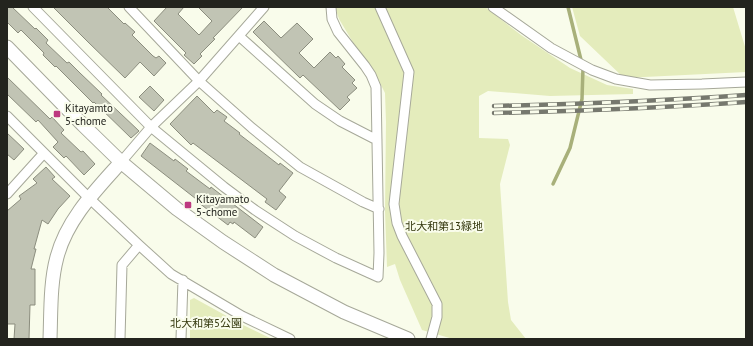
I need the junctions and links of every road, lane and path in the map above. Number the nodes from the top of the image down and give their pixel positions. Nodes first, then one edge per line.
1 (33, 7) edge
2 (129, 7) edge
3 (264, 7) edge
4 (331, 7) edge
5 (380, 7) edge
6 (493, 7) edge
7 (238, 36) junction
8 (7, 47) edge
9 (199, 81) junction
10 (746, 82) edge
11 (7, 116) edge
12 (151, 127) junction
13 (377, 140) junction
14 (44, 153) junction
15 (121, 162) junction
16 (7, 194) edge
17 (89, 198) junction
18 (379, 209) junction
19 (139, 245) junction
20 (183, 280) junction
21 (50, 339) edge
22 (120, 339) edge
23 (181, 339) edge
24 (290, 339) edge
25 (408, 339) edge
26 (431, 339) edge

1 - 12 street
2 - 9 street
3 - 7 street
4 - 13 street
5 - 26 street
6 - 10 street
7 - 9 street
7 - 13 street
8 - 15 street
9 - 12 street
9 - 18 street
11 - 14 street
12 - 15 street
12 - 18 street
13 - 18 street
14 - 16 street
14 - 17 street
15 - 17 street
15 - 25 street
17 - 19 street
17 - 21 street
19 - 20 street
19 - 22 street
20 - 23 street
20 - 24 street

